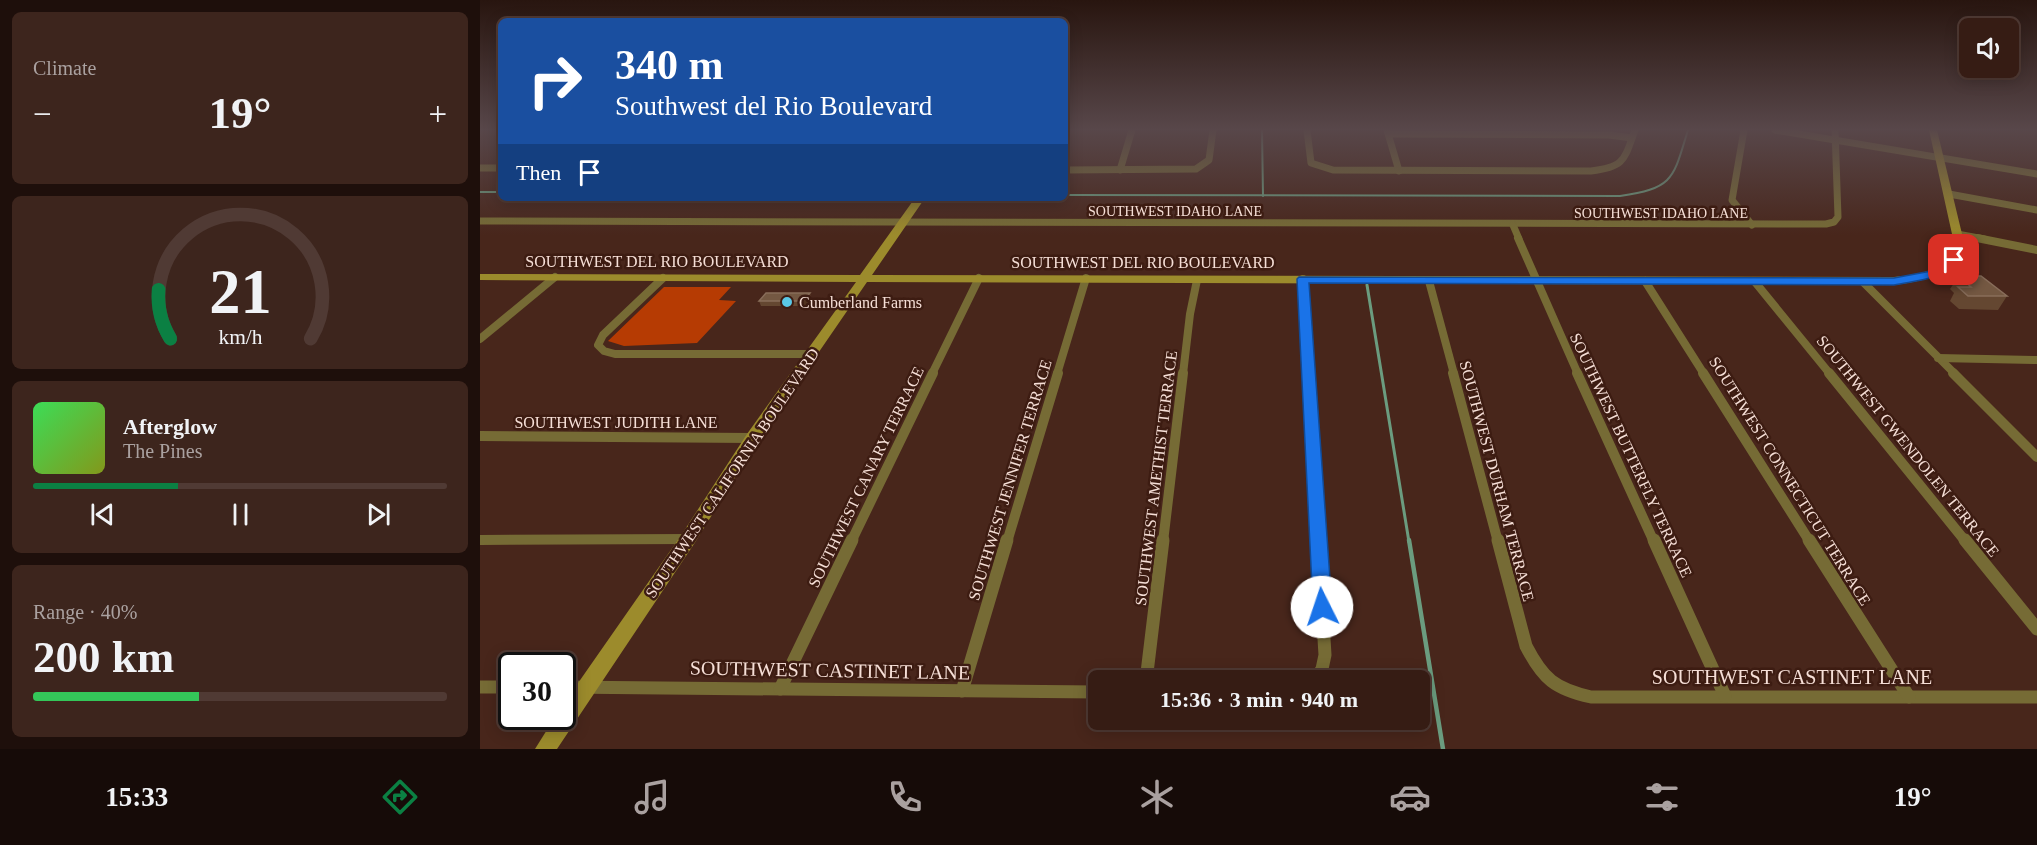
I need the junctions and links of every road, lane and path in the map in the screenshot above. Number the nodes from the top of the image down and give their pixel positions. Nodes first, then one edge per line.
1 (1122, 165) edge
2 (1205, 165) edge
3 (1314, 165) edge
4 (1397, 165) edge
5 (1620, 165) edge
6 (1738, 165) edge
7 (1837, 165) edge
8 (1942, 165) edge
9 (1982, 165) edge
10 (498, 167) edge
11 (480, 168) edge
12 (1068, 170) edge
13 (1120, 170) junction
14 (1399, 171) junction
15 (2037, 174) edge
16 (1948, 194) junction
17 (918, 201) edge
18 (2037, 210) edge
19 (480, 221) edge
20 (903, 221) junction
21 (1513, 225) junction
22 (1752, 225) junction
23 (1958, 234) junction
24 (2037, 250) edge
25 (480, 277) edge
26 (555, 277) junction
27 (663, 278) junction
28 (865, 278) junction
29 (979, 278) junction
30 (1086, 278) junction
31 (1303, 279) junction
32 (1197, 280) junction
33 (1429, 281) junction
34 (1535, 281) junction
35 (1645, 281) junction
36 (1755, 282) junction
37 (1863, 282) junction
38 (480, 339) edge
39 (812, 354) junction
40 (1938, 358) junction
41 (2037, 360) edge
42 (480, 436) edge
43 (752, 438) junction
44 (2024, 444) junction
45 (2037, 444) edge
46 (2037, 457) edge
47 (688, 539) junction
48 (480, 540) edge
49 (2037, 629) edge
50 (1147, 670) edge
51 (1321, 670) edge
52 (1550, 683) joint
53 (480, 687) edge
54 (498, 687) edge
55 (576, 687) edge
56 (586, 687) junction
57 (780, 689) junction
58 (962, 691) junction
59 (1088, 692) edge
60 (1725, 696) junction
61 (1910, 697) junction
62 (2037, 697) edge
63 (544, 749) edge

1 - 13 street
2 - 13 street
3 - 14 street
4 - 14 street
5 - 14 street
6 - 22 street
7 - 22 street, SOUTHWEST IDAHO LANE
8 - 16 street, SOUTHWEST DEL RIO BOULEVARD
9 - 15 street
10 - 11 street
12 - 13 street
16 - 18 street
16 - 23 street, SOUTHWEST DEL RIO BOULEVARD
17 - 20 street, SOUTHWEST CALIFORNIA BOULEVARD
19 - 20 street, SOUTHWEST IDAHO LANE
20 - 21 street, SOUTHWEST IDAHO LANE
20 - 28 street, SOUTHWEST CALIFORNIA BOULEVARD
21 - 22 street, SOUTHWEST IDAHO LANE
21 - 34 street, SOUTHWEST BUTTERFLY TERRACE
23 - 24 street
23 - 37 street, SOUTHWEST DEL RIO BOULEVARD
25 - 26 street, SOUTHWEST DEL RIO BOULEVARD
26 - 27 street, SOUTHWEST DEL RIO BOULEVARD
26 - 38 street
27 - 28 street, SOUTHWEST DEL RIO BOULEVARD
27 - 39 street
28 - 29 street, SOUTHWEST DEL RIO BOULEVARD
28 - 39 street, SOUTHWEST CALIFORNIA BOULEVARD
29 - 30 street, SOUTHWEST DEL RIO BOULEVARD
29 - 57 street, SOUTHWEST CANARY TERRACE
30 - 32 street, SOUTHWEST DEL RIO BOULEVARD
30 - 58 street, SOUTHWEST JENNIFER TERRACE
31 - 32 street, SOUTHWEST DEL RIO BOULEVARD
31 - 33 street, SOUTHWEST DEL RIO BOULEVARD
31 - 51 street
32 - 50 street, SOUTHWEST AMETHIST TERRACE
33 - 34 street, SOUTHWEST DEL RIO BOULEVARD
33 - 52 street, SOUTHWEST DURHAM TERRACE
34 - 35 street, SOUTHWEST DEL RIO BOULEVARD
34 - 60 street, SOUTHWEST BUTTERFLY TERRACE
35 - 36 street, SOUTHWEST DEL RIO BOULEVARD
35 - 61 street, SOUTHWEST CONNECTICUT TERRACE
36 - 37 street, SOUTHWEST DEL RIO BOULEVARD
36 - 49 street, SOUTHWEST GWENDOLEN TERRACE
37 - 40 street
39 - 43 street, SOUTHWEST CALIFORNIA BOULEVARD
40 - 41 street
40 - 44 street
42 - 43 street, SOUTHWEST JUDITH LANE
43 - 47 street, SOUTHWEST CALIFORNIA BOULEVARD
44 - 45 street
44 - 46 street
47 - 48 street
47 - 56 street, SOUTHWEST CALIFORNIA BOULEVARD
52 - 60 street, SOUTHWEST CASTINET LANE
53 - 54 street
55 - 56 street, SOUTHWEST CASTINET LANE
56 - 57 street, SOUTHWEST CASTINET LANE
56 - 63 street, SOUTHWEST CALIFORNIA BOULEVARD
57 - 58 street, SOUTHWEST CASTINET LANE
58 - 59 street, SOUTHWEST CASTINET LANE
60 - 61 street, SOUTHWEST CASTINET LANE
61 - 62 street, SOUTHWEST CASTINET LANE

